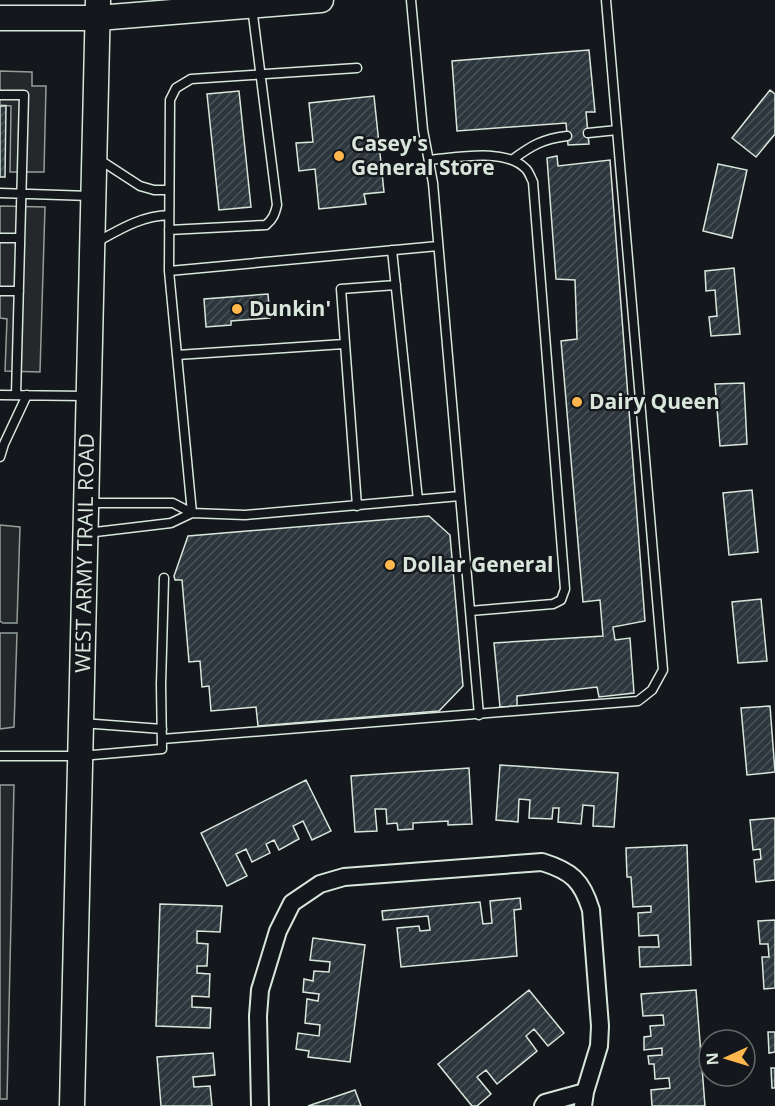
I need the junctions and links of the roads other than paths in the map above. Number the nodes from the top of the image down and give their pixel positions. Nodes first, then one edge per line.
1 (321, 0) edge
2 (411, 0) edge
3 (606, 0) edge
4 (251, 3) edge
5 (98, 9) edge
6 (0, 18) edge
7 (357, 68) dead end
8 (261, 75) junction
9 (0, 94) edge
10 (617, 130) junction
11 (588, 133) dead end
12 (567, 136) dead end
13 (94, 157) junction
14 (512, 159) junction
15 (429, 160) junction
16 (169, 190) junction
17 (0, 193) edge
18 (21, 194) junction
19 (94, 196) junction
20 (169, 215) junction
21 (168, 230) junction
22 (0, 238) edge
23 (20, 238) junction
24 (92, 245) junction
25 (438, 246) junction
26 (392, 250) junction
27 (169, 271) junction
28 (396, 285) junction
29 (0, 291) edge
30 (19, 291) junction
31 (344, 344) junction
32 (177, 355) junction
33 (0, 395) edge
34 (16, 395) junction
35 (27, 395) junction
36 (89, 396) junction
37 (2, 444) edge
38 (0, 457) edge
39 (460, 496) junction
40 (418, 500) junction
41 (87, 503) junction
42 (357, 506) junction
43 (192, 513) junction
44 (86, 533) junction
45 (164, 578) dead end
46 (470, 611) junction
47 (479, 715) junction
48 (82, 723) junction
49 (162, 729) junction
50 (162, 740) junction
51 (0, 756) edge
52 (81, 756) junction
53 (584, 1099) edge
54 (72, 1106) edge
55 (260, 1106) edge
56 (543, 1106) edge

1 - 4 main road
2 - 15 lane
3 - 10 lane
4 - 5 main road
4 - 8 lane
5 - 6 main road
5 - 13 main road, WEST ARMY TRAIL ROAD
7 - 8 lane
8 - 16 lane
8 - 21 lane
9 - 18 lane
10 - 11 lane
10 - 47 lane
12 - 14 lane
13 - 16 lane
13 - 19 main road, WEST ARMY TRAIL ROAD
14 - 15 lane
14 - 46 lane
15 - 25 lane
16 - 20 lane
17 - 18 lane
18 - 19 lane
18 - 23 lane
19 - 24 main road, WEST ARMY TRAIL ROAD
20 - 21 lane
20 - 24 lane
21 - 27 lane
22 - 23 lane
23 - 30 lane
24 - 36 main road, WEST ARMY TRAIL ROAD
25 - 26 lane
25 - 39 lane
26 - 27 lane
26 - 28 lane
27 - 32 lane
28 - 31 lane
28 - 40 lane
29 - 30 lane
30 - 34 lane
31 - 32 lane
31 - 42 lane
32 - 43 lane
33 - 34 lane
34 - 35 lane
35 - 36 lane
35 - 37 lane
36 - 41 main road, WEST ARMY TRAIL ROAD
37 - 38 lane
39 - 40 lane
39 - 46 lane
40 - 42 lane
41 - 43 lane
41 - 44 main road, WEST ARMY TRAIL ROAD
42 - 43 lane
43 - 44 lane
44 - 48 main road, WEST ARMY TRAIL ROAD
45 - 49 lane
46 - 47 lane
47 - 50 lane
48 - 49 lane
48 - 52 main road, WEST ARMY TRAIL ROAD
49 - 50 lane
50 - 52 lane
51 - 52 lane
52 - 54 main road, WEST ARMY TRAIL ROAD
53 - 55 street
53 - 56 street

